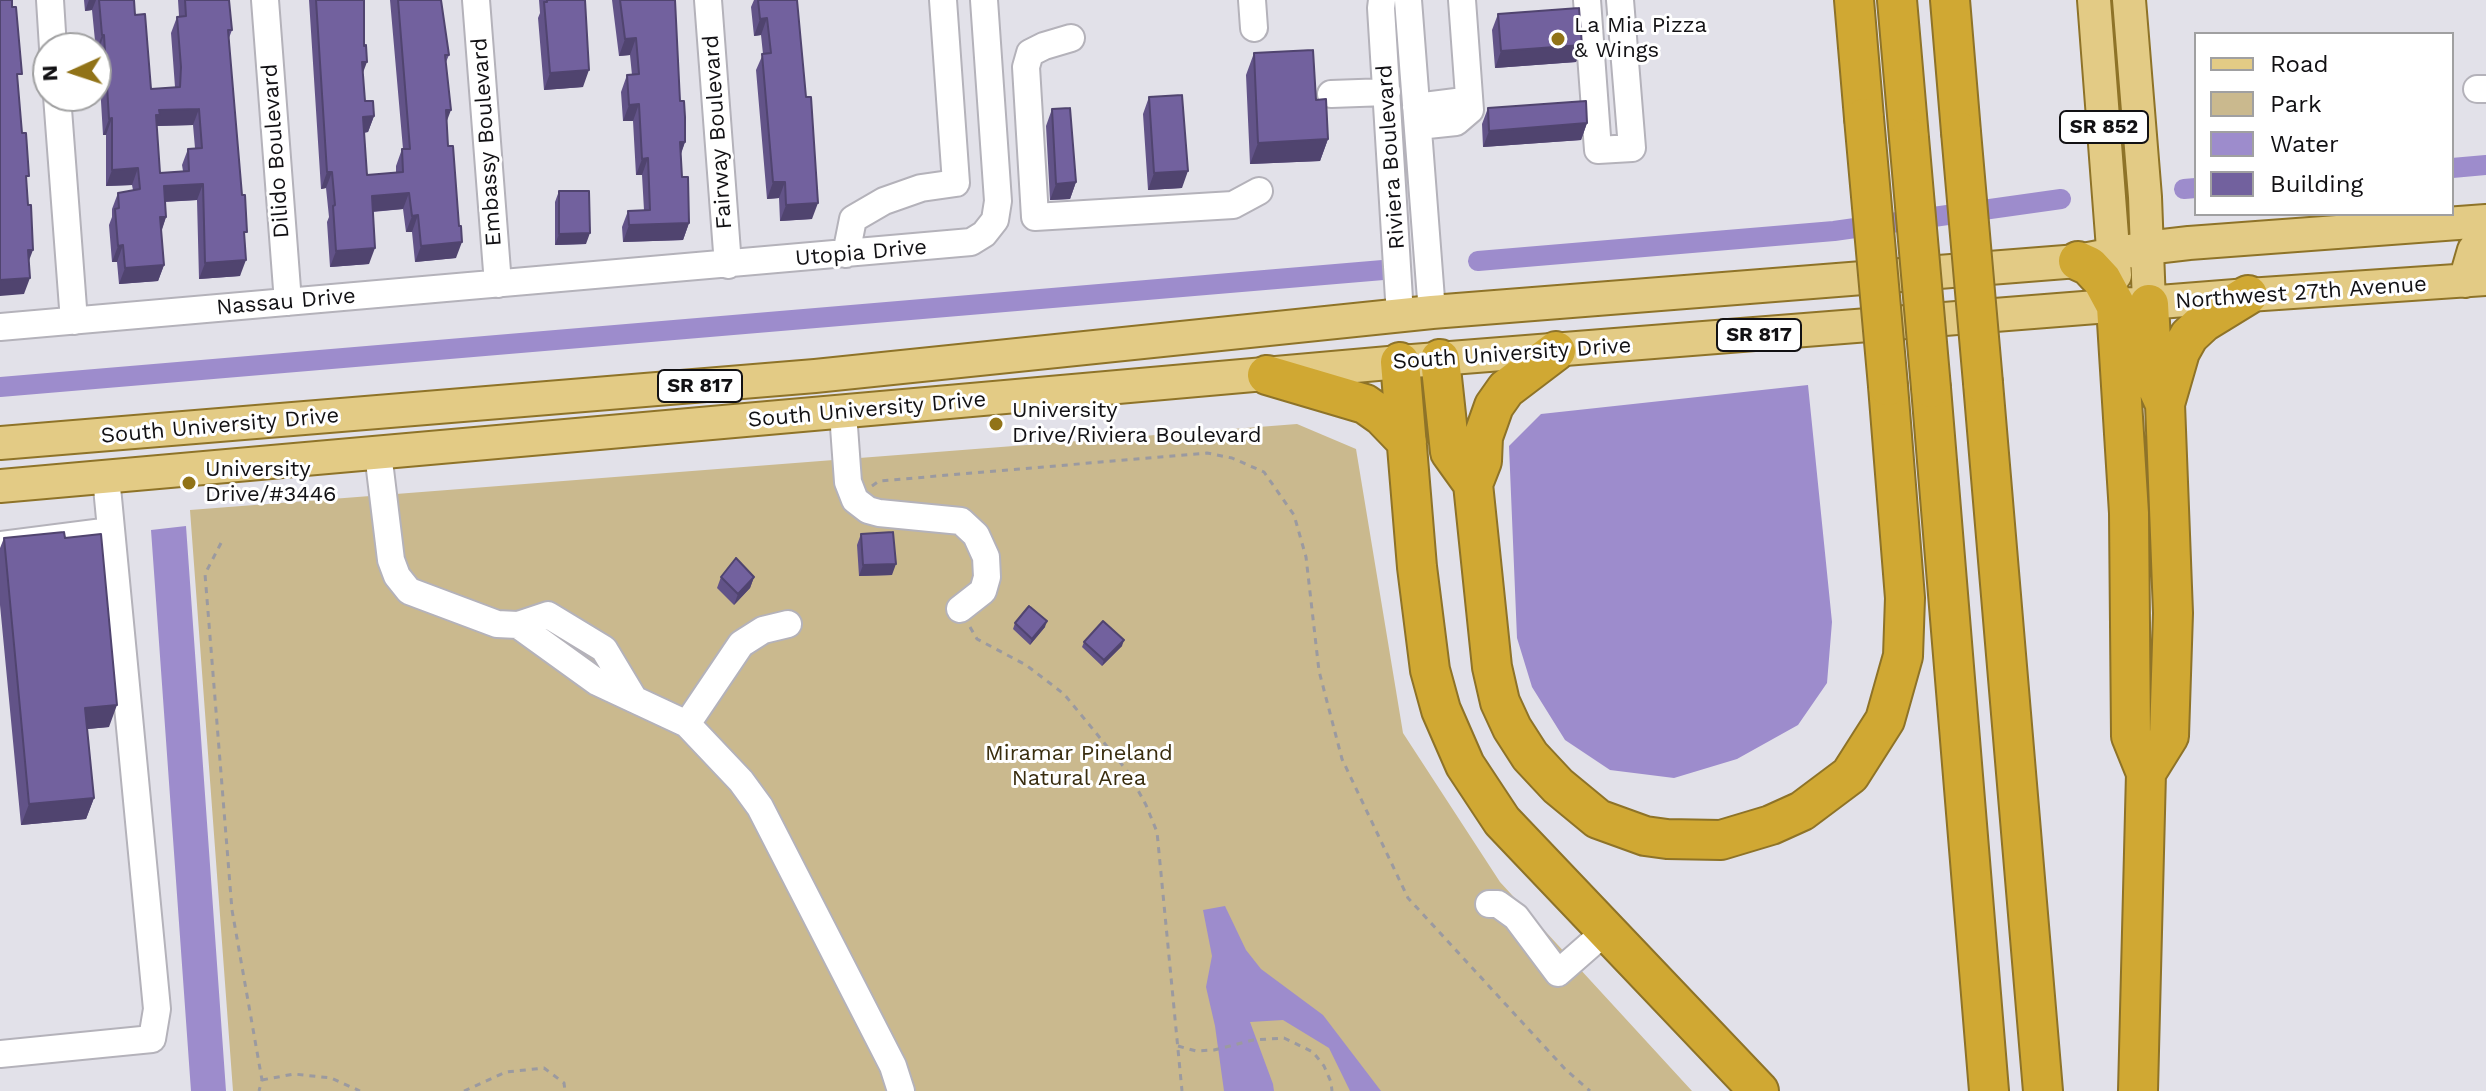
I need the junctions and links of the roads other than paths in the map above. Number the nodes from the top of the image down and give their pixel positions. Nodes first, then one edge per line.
1 (50, 0) edge
2 (265, 0) edge
3 (476, 0) edge
4 (495, 0) edge
5 (708, 0) edge
6 (943, 0) edge
7 (984, 0) edge
8 (1252, 0) edge
9 (1382, 0) edge
10 (1408, 0) edge
11 (1462, 0) edge
12 (1587, 0) edge
13 (1620, 0) edge
14 (1854, 0) edge
15 (1897, 0) edge
16 (1950, 0) edge
17 (2094, 0) edge
18 (2129, 0) edge
19 (1254, 28) dead end
20 (52, 32) edge
21 (1071, 38) dead end
22 (1387, 92) junction
23 (1331, 94) dead end
24 (58, 112) edge
25 (1417, 117) junction
26 (1259, 191) dead end
27 (2486, 221) edge
28 (2486, 237) edge
29 (2146, 248) junction
30 (846, 254) junction
31 (2096, 258) junction
32 (728, 265) junction
33 (2475, 280) edge
34 (507, 284) junction
35 (2248, 295) junction
36 (288, 302) junction
37 (2132, 305) junction
38 (1432, 312) junction
39 (1400, 315) junction
40 (74, 321) junction
41 (0, 327) edge
42 (1556, 351) junction
43 (1440, 359) junction
44 (1400, 362) junction
45 (1267, 375) junction
46 (2165, 404) junction
47 (843, 413) junction
48 (1407, 442) junction
49 (0, 443) edge
50 (378, 453) junction
51 (106, 477) junction
52 (1473, 484) junction
53 (0, 486) edge
54 (111, 531) junction
55 (0, 545) edge
56 (960, 609) road end
57 (788, 624) dead end
58 (687, 724) junction
59 (2146, 773) junction
60 (1489, 904) dead end
61 (1606, 931) junction
62 (0, 1054) edge
63 (901, 1091) edge
64 (1759, 1091) edge
65 (1989, 1091) edge
66 (2043, 1091) edge
67 (2138, 1091) edge

1 - 20 street
2 - 36 street, Dilido Boulevard
3 - 34 street, Embassy Boulevard
4 - 34 street
5 - 32 street, Fairway Boulevard
6 - 30 street
7 - 30 street, Utopia Drive
8 - 19 street
9 - 22 street, Riviera Boulevard
10 - 25 street, Riviera Boulevard
11 - 25 street
12 - 13 street
14 - 52 highway, bridge
15 - 65 highway, bridge
16 - 66 highway, bridge
17 - 31 main road, SR 852
18 - 29 main road, SR 852
21 - 26 street
22 - 23 street
22 - 39 street, Riviera Boulevard
24 - 40 street
25 - 38 street, Riviera Boulevard
27 - 29 main road, SR 817
28 - 33 main road
29 - 31 main road, SR 817
29 - 37 main road, SR 852
30 - 32 street, Utopia Drive
31 - 37 highway
31 - 38 main road, South University Drive / SR 817
32 - 34 street, Utopia Drive
33 - 35 main road, Northwest 27th Avenue / SR 817
34 - 36 street, Nassau Drive
35 - 37 main road, Northwest 27th Avenue / SR 817
35 - 46 highway
36 - 40 street, Nassau Drive
37 - 42 main road, South University Drive / SR 817
37 - 46 highway
37 - 59 highway
38 - 39 main road, South University Drive / SR 817
38 - 43 main road
39 - 44 main road
39 - 49 main road, South University Drive / SR 817
40 - 41 street
42 - 43 main road, South University Drive / SR 817
42 - 52 highway
43 - 44 main road, South University Drive / SR 817
43 - 52 highway
44 - 45 main road, South University Drive / SR 817
44 - 48 highway
45 - 47 main road, South University Drive / SR 817
45 - 48 highway
46 - 59 highway
47 - 50 main road, South University Drive / SR 817
47 - 56 street
48 - 61 highway
50 - 51 main road, South University Drive / SR 817
50 - 58 street
51 - 53 main road, South University Drive / SR 817
51 - 54 street
54 - 55 street
54 - 62 street
57 - 58 street
58 - 63 street
59 - 67 highway
60 - 61 street
61 - 64 highway

